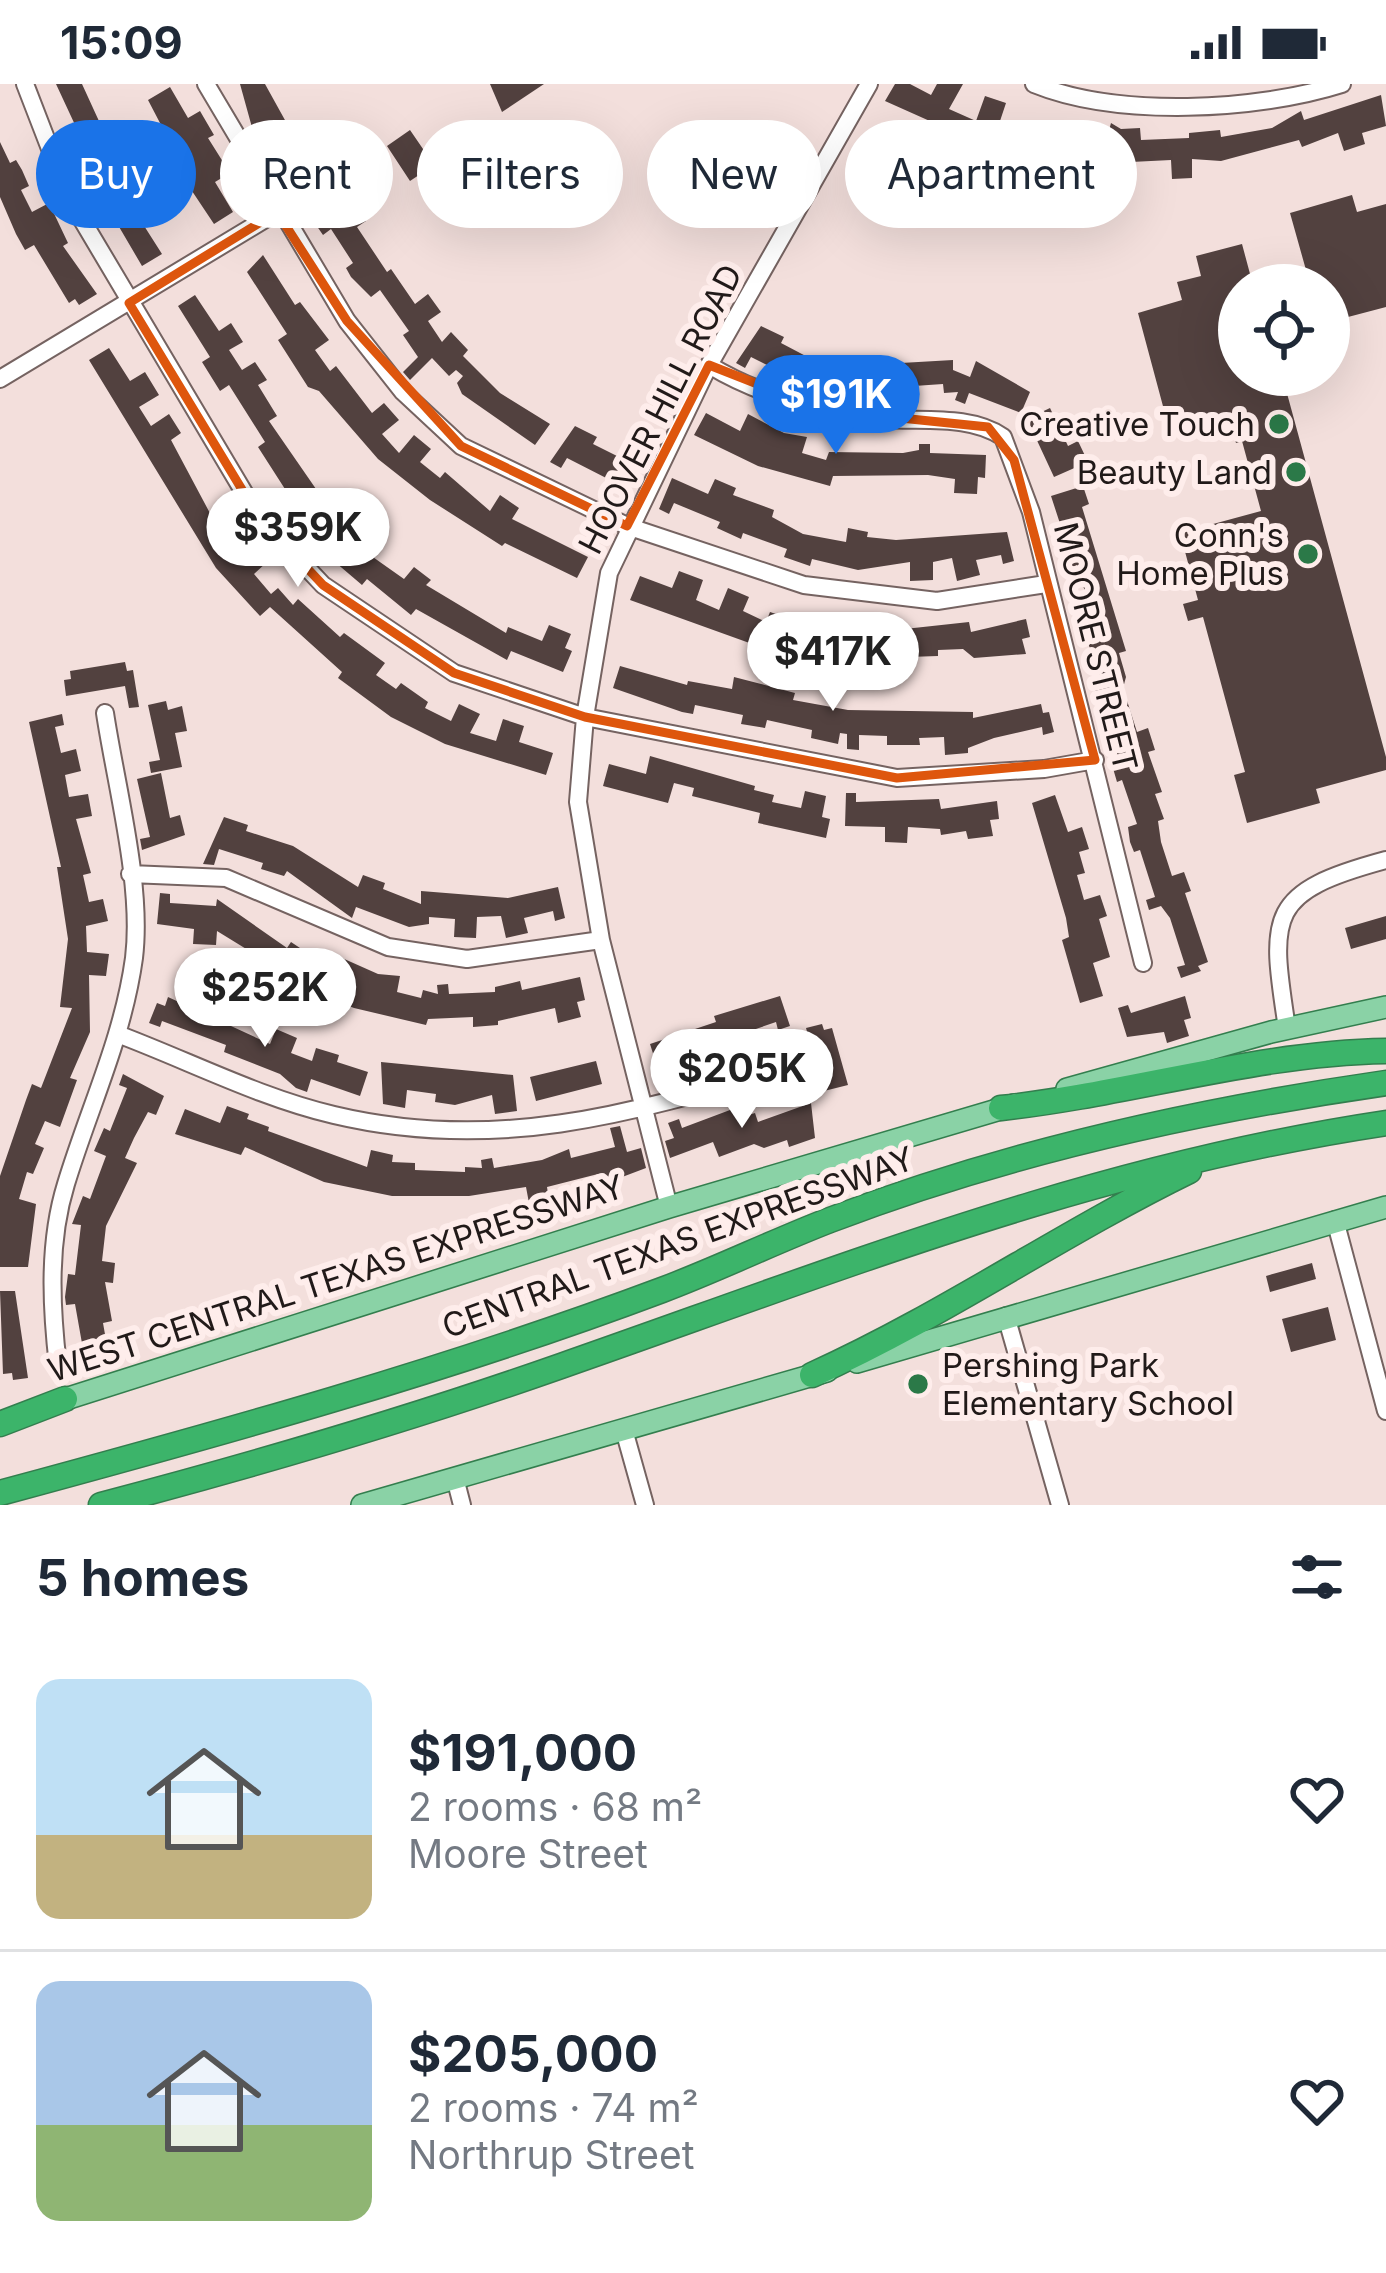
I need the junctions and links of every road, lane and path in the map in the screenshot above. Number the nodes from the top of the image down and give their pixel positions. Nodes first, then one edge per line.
1 (25, 84) edge
2 (206, 84) edge
3 (869, 84) edge
4 (1034, 84) edge
5 (1342, 84) edge
6 (226, 120) edge
7 (252, 228) edge
8 (288, 228) edge
9 (129, 303) junction
10 (709, 364) junction
11 (0, 379) edge
12 (627, 526) junction
13 (1046, 584) junction
14 (105, 713) dead end
15 (585, 717) junction
16 (1095, 760) junction
17 (1386, 860) edge
18 (130, 874) junction
19 (601, 940) junction
20 (1143, 963) dead end
21 (1386, 1007) edge
22 (1287, 1028) junction
23 (120, 1035) junction
24 (1386, 1051) edge
25 (781, 1069) dead end
26 (1386, 1083) edge
27 (1001, 1108) junction
28 (643, 1111) junction
29 (1386, 1123) edge
30 (1230, 1151) junction
31 (669, 1207) junction
32 (1386, 1207) edge
33 (1335, 1220) junction
34 (1006, 1316) junction
35 (58, 1366) dead end
36 (812, 1375) junction
37 (65, 1400) joint
38 (1386, 1411) edge
39 (0, 1421) edge
40 (624, 1430) junction
41 (455, 1478) junction
42 (0, 1493) edge
43 (101, 1505) edge
44 (362, 1505) edge
45 (462, 1505) edge
46 (645, 1505) edge
47 (1060, 1505) edge

1 - 9 street
2 - 6 street
3 - 10 street, HOOVER HILL ROAD
4 - 5 street
7 - 9 street
8 - 12 street
9 - 11 street
9 - 15 street
10 - 12 street, HOOVER HILL ROAD
10 - 13 street, MOORE STREET
12 - 13 street
12 - 15 street, HOOVER HILL ROAD
13 - 16 street, MOORE STREET
14 - 18 street
15 - 16 street
15 - 19 street, HOOVER HILL ROAD
16 - 20 street, MOORE STREET
17 - 22 street
18 - 19 street
18 - 23 street
19 - 28 street, HOOVER HILL ROAD
21 - 22 main road, WEST CENTRAL TEXAS EXPRESSWAY
22 - 27 main road, WEST CENTRAL TEXAS EXPRESSWAY
23 - 28 street
23 - 35 street
24 - 27 highway
25 - 28 street
26 - 42 highway, CENTRAL TEXAS EXPRESSWAY
27 - 31 main road, WEST CENTRAL TEXAS EXPRESSWAY
28 - 31 street, HOOVER HILL ROAD
29 - 30 highway
30 - 36 highway
30 - 43 highway
31 - 37 main road, WEST CENTRAL TEXAS EXPRESSWAY
32 - 33 main road
33 - 34 main road
33 - 38 street
34 - 36 main road
34 - 47 street
36 - 40 main road
37 - 39 highway
40 - 41 main road
40 - 46 street
41 - 44 main road
41 - 45 street

